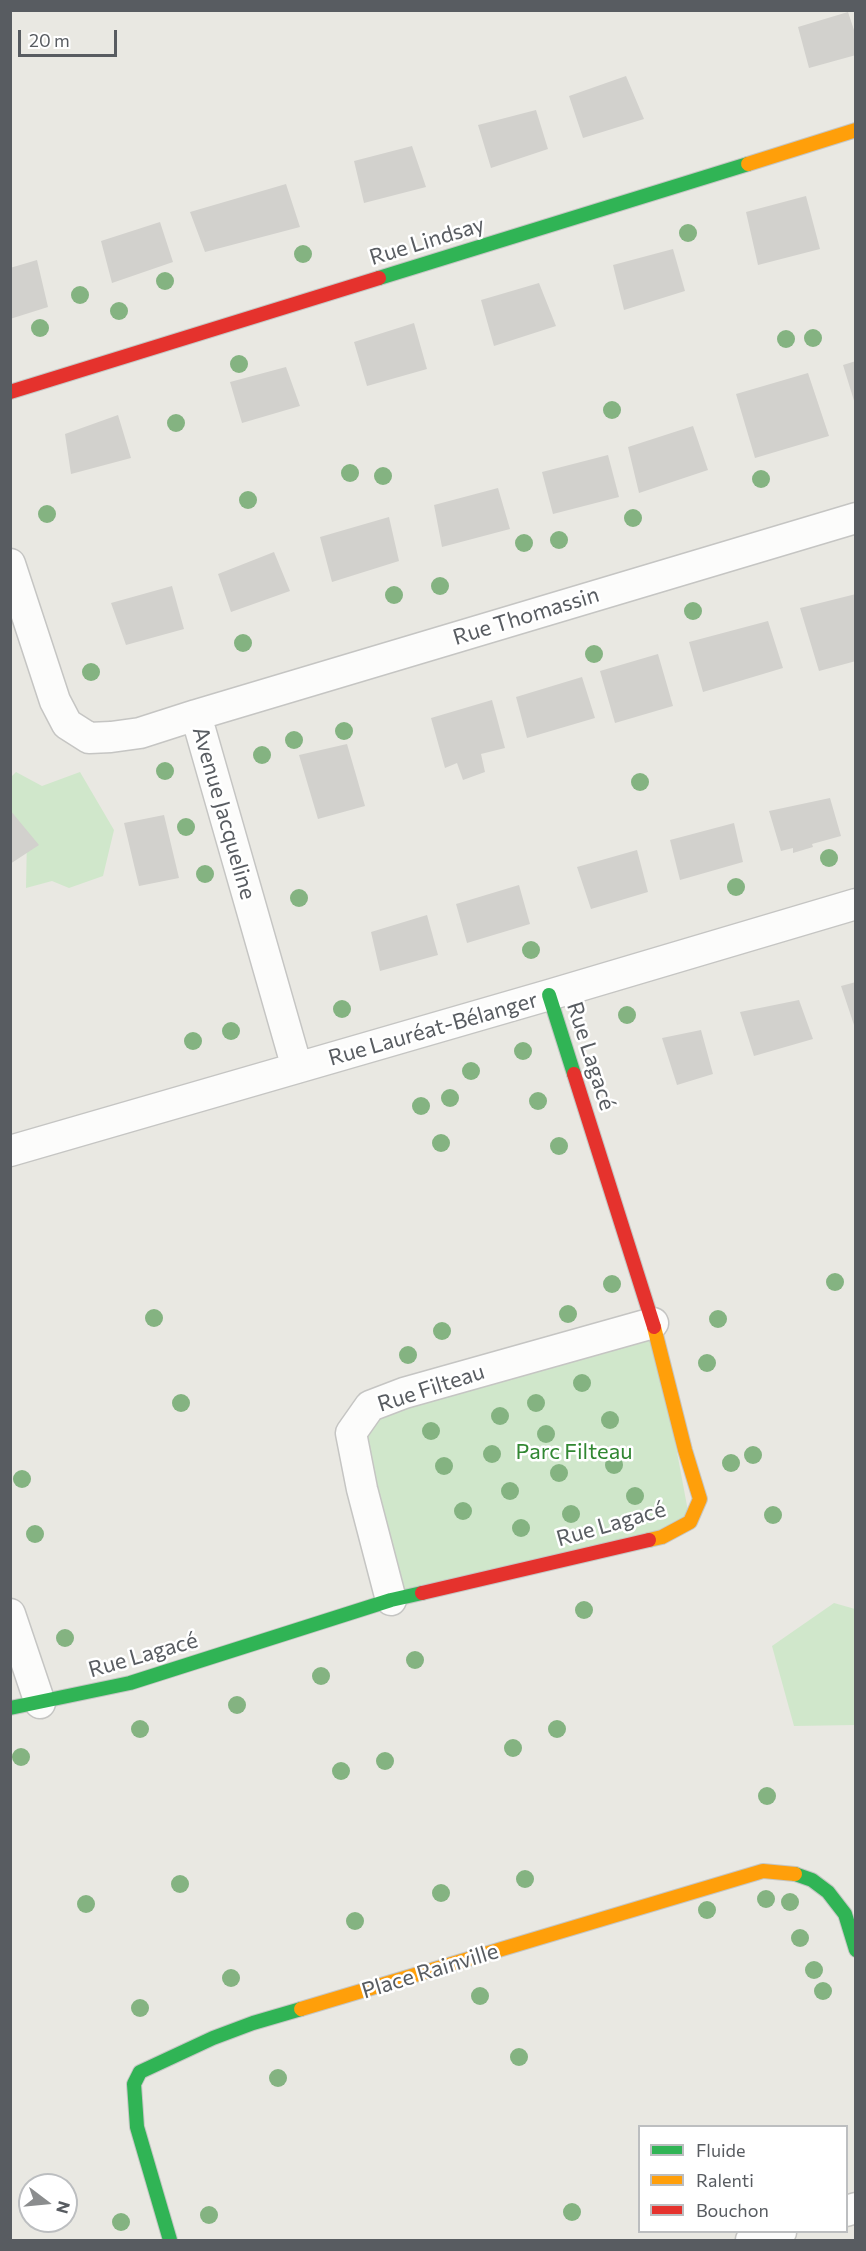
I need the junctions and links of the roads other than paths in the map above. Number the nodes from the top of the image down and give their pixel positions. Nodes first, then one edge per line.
1 (855, 130) edge
2 (10, 392) edge
3 (855, 518) edge
4 (10, 564) edge
5 (196, 714) junction
6 (855, 904) edge
7 (549, 995) junction
8 (297, 1068) junction
9 (10, 1151) edge
10 (653, 1323) junction
11 (391, 1600) junction
12 (10, 1614) edge
13 (40, 1702) junction
14 (10, 1707) edge
15 (855, 1950) edge
16 (778, 2233) edge
17 (170, 2241) edge
18 (752, 2241) edge

1 - 2 street, Rue Lindsay
3 - 5 street, Rue Thomassin
4 - 5 street, Avenue Jacqueline
5 - 8 street, Avenue Jacqueline
6 - 7 street, Rue Lauréat-Bélanger
7 - 8 street, Rue Lauréat-Bélanger
7 - 10 street, Rue Lagacé
8 - 9 street, Rue Lauréat-Bélanger
10 - 11 street, Rue Filteau
10 - 11 street, Rue Lagacé
11 - 13 street, Rue Lagacé
12 - 13 street
13 - 14 street, Rue Lagacé
15 - 17 street, Place Rainville
16 - 18 street

